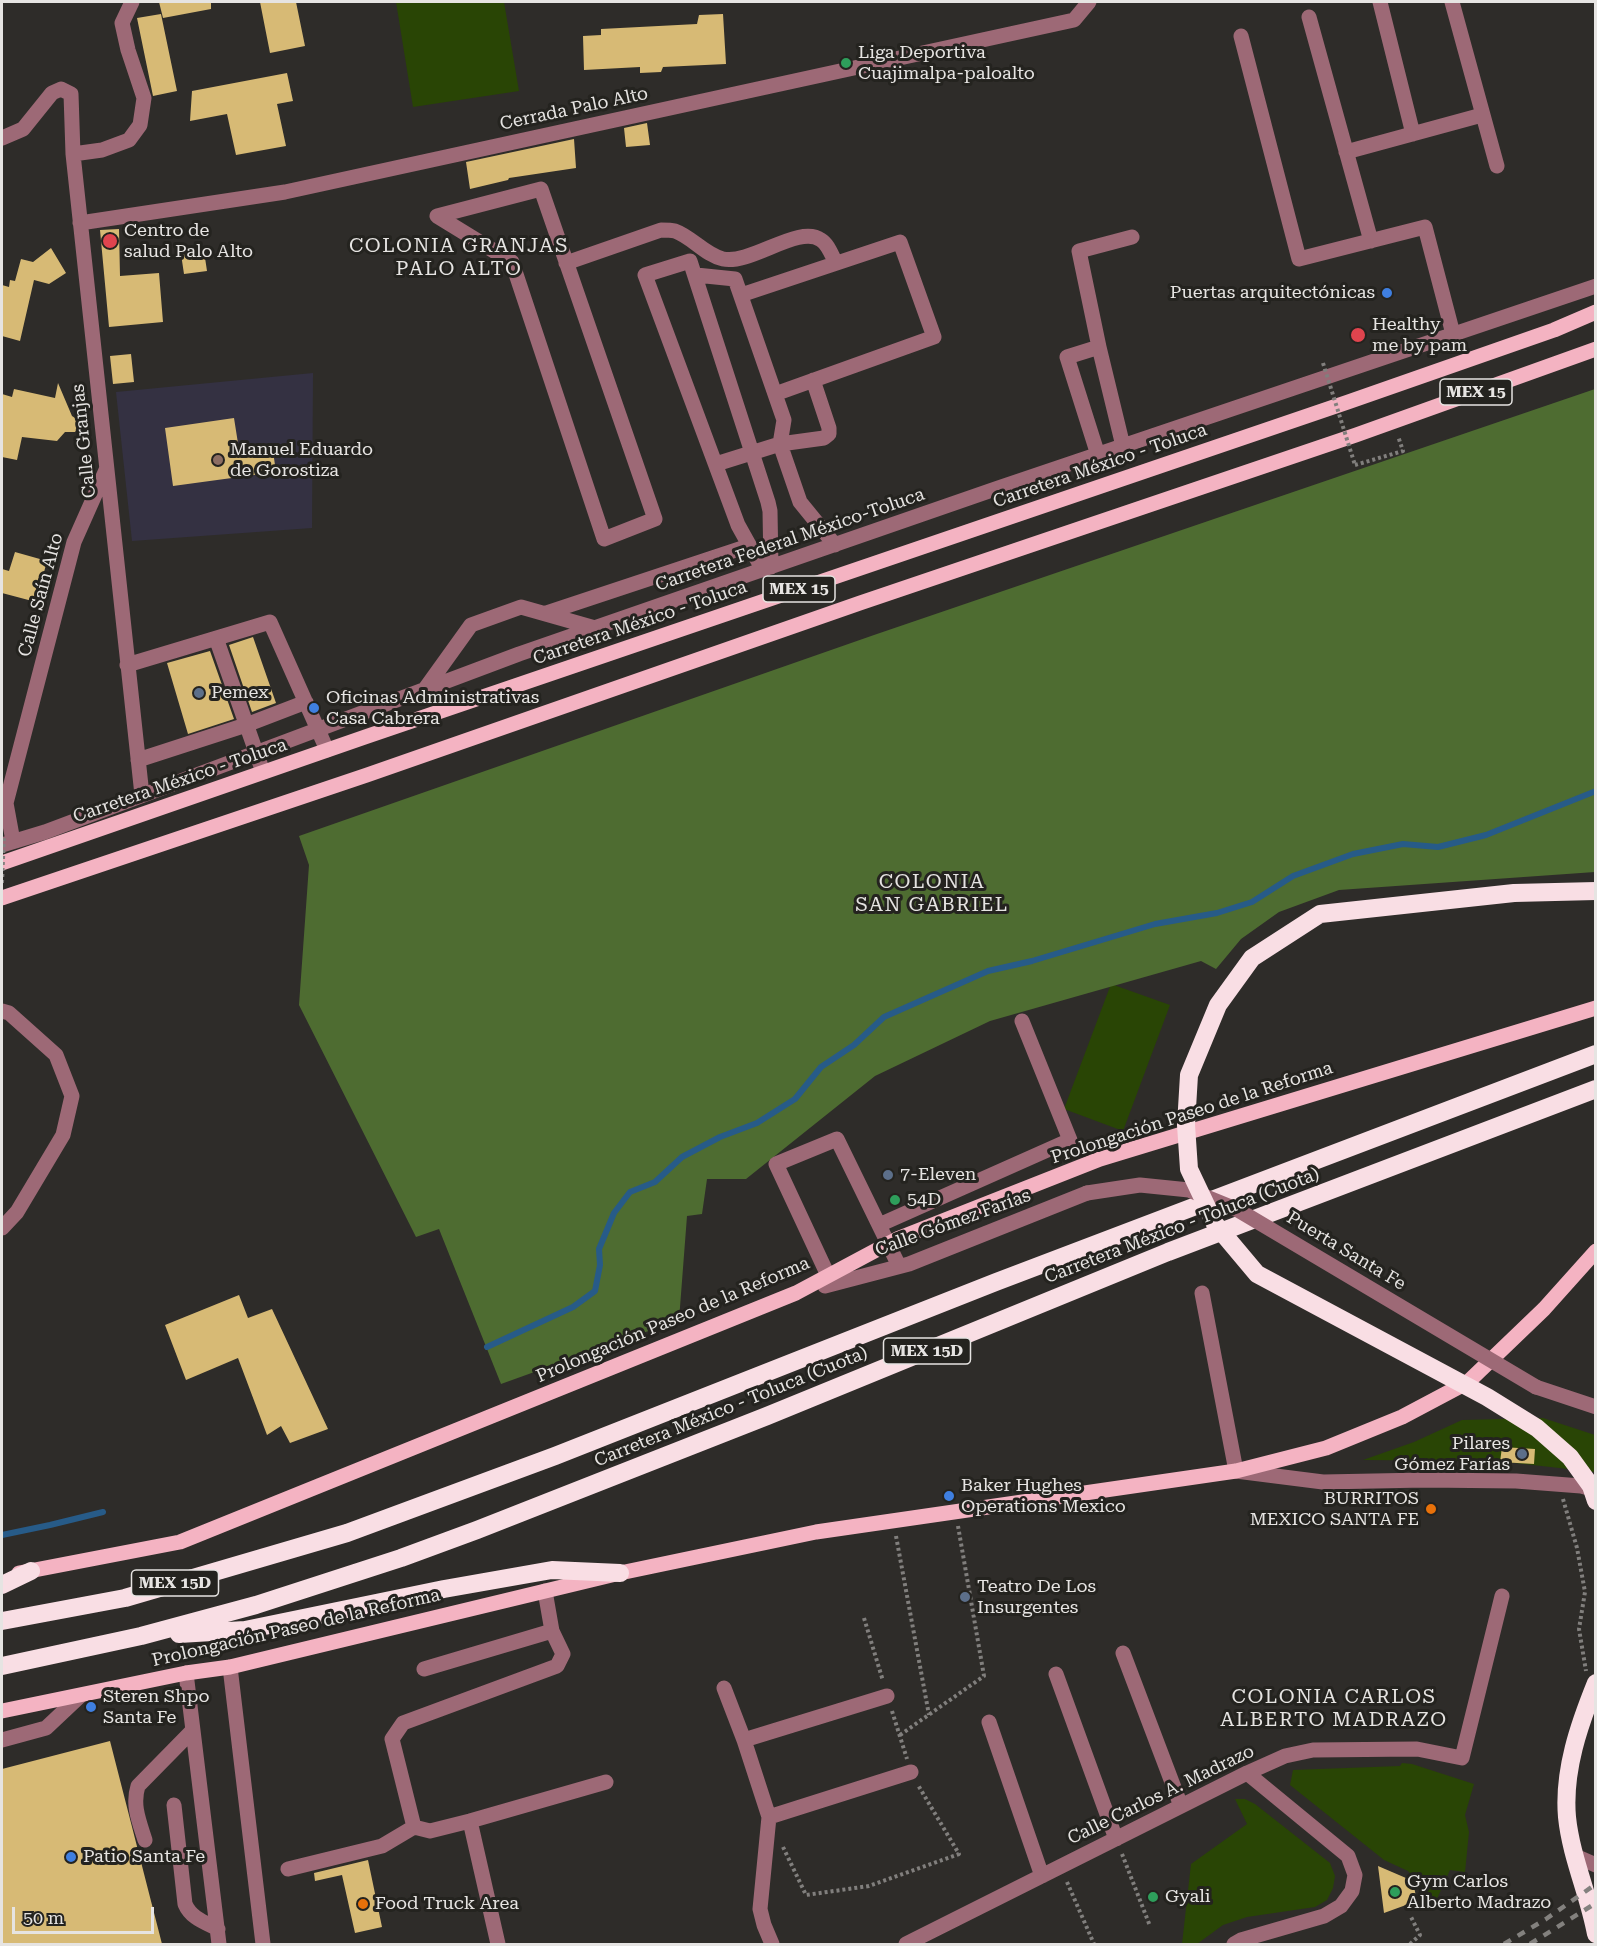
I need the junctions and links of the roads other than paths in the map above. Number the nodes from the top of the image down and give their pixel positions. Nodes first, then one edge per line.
1 (132, 2) edge
2 (1089, 2) edge
3 (1380, 2) edge
4 (1452, 2) edge
5 (1309, 17) dead end
6 (1241, 36) dead end
7 (1482, 115) junction
8 (1413, 134) junction
9 (2, 138) edge
10 (1346, 152) junction
11 (73, 154) junction
12 (1497, 166) dead end
13 (80, 224) junction
14 (1132, 237) dead end
15 (1371, 241) junction
16 (566, 262) junction
17 (836, 263) junction
18 (696, 275) junction
19 (1596, 286) edge
20 (741, 295) junction
21 (1596, 312) edge
22 (1453, 333) junction
23 (1098, 347) junction
24 (1596, 349) edge
25 (813, 380) junction
26 (775, 394) junction
27 (780, 444) junction
28 (1123, 446) junction
29 (752, 451) junction
30 (1098, 455) junction
31 (717, 464) junction
32 (106, 469) junction
33 (835, 545) junction
34 (748, 546) junction
35 (767, 568) junction
36 (546, 613) junction
37 (595, 628) junction
38 (216, 638) junction
39 (127, 665) junction
40 (425, 689) junction
41 (306, 702) junction
42 (246, 725) junction
43 (319, 729) junction
44 (327, 750) junction
45 (255, 753) junction
46 (138, 760) junction
47 (263, 772) junction
48 (142, 795) junction
49 (6, 841) edge
50 (2, 863) edge
51 (1596, 891) edge
52 (2, 898) edge
53 (1596, 1008) edge
54 (2, 1011) edge
55 (1022, 1021) dead end
56 (1596, 1054) edge
57 (1596, 1089) edge
58 (970, 1184) junction
59 (1087, 1193) joint
60 (982, 1206) junction
61 (879, 1225) junction
62 (2, 1228) edge
63 (888, 1244) junction
64 (1596, 1251) edge
65 (899, 1266) junction
66 (830, 1280) junction
67 (1202, 1293) dead end
68 (1596, 1407) edge
69 (1236, 1471) junction
70 (1596, 1490) edge
71 (1596, 1501) edge
72 (31, 1571) junction
73 (620, 1573) junction
74 (2, 1576) edge
75 (2, 1585) edge
76 (545, 1590) junction
77 (1502, 1596) dead end
78 (2, 1621) edge
79 (552, 1631) junction
80 (141, 1636) junction
81 (1123, 1653) dead end
82 (2, 1666) edge
83 (230, 1666) junction
84 (424, 1669) dead end
85 (186, 1673) junction
86 (1056, 1674) dead end
87 (724, 1688) dead end
88 (1593, 1689) edge
89 (80, 1696) junction
90 (887, 1696) road end
91 (2, 1711) edge
92 (989, 1722) dead end
93 (193, 1730) junction
94 (2, 1740) edge
95 (744, 1740) junction
96 (911, 1772) road end
97 (1247, 1773) junction
98 (606, 1782) dead end
99 (174, 1805) dead end
100 (1181, 1806) junction
101 (769, 1817) junction
102 (470, 1821) junction
103 (414, 1827) junction
104 (1116, 1839) junction
105 (145, 1840) dead end
106 (1575, 1856) junction
107 (1596, 1865) edge
108 (288, 1869) dead end
109 (1042, 1876) junction
110 (218, 1929) junction
111 (1596, 1934) edge
112 (219, 1944) edge
113 (263, 1944) edge
114 (498, 1944) edge
115 (772, 1944) edge
116 (906, 1944) edge
117 (1233, 1944) edge

1 - 11 street
2 - 13 street, Cerrada Palo Alto
3 - 8 street
4 - 7 street
5 - 10 street
6 - 15 street
7 - 8 street
7 - 12 street
8 - 10 street
9 - 11 street, Calle Granjas
10 - 15 street
11 - 13 street, Calle Granjas
13 - 32 street, Calle Granjas
14 - 23 street
15 - 22 street
16 - 16 street
16 - 17 street
17 - 20 street
17 - 25 street
18 - 20 street
18 - 29 street
18 - 31 street
19 - 22 street, Carretera Federal México-Toluca
20 - 26 street
21 - 44 main road, Carretera México - Toluca / MEX 15
22 - 28 street, Carretera Federal México-Toluca
23 - 28 street
23 - 30 street
24 - 52 main road, MEX 15
25 - 26 street
25 - 27 street
26 - 27 street
27 - 29 street
27 - 33 street
28 - 30 street, Carretera Federal México-Toluca
29 - 31 street
29 - 35 street
30 - 33 street, Carretera Federal México-Toluca
31 - 34 street
32 - 39 street, Calle Granjas
32 - 49 street, Calle Saín Alto
33 - 35 street, Carretera Federal México-Toluca
34 - 35 street
34 - 36 street
35 - 37 street, Carretera Federal México-Toluca
36 - 37 street
36 - 40 street
37 - 40 street, Carretera Federal México-Toluca
38 - 39 street
38 - 41 street
38 - 42 street
39 - 46 street, Calle Granjas
40 - 43 street, Carretera Federal México-Toluca
41 - 42 street
41 - 43 street
42 - 45 street
42 - 46 street
43 - 44 street
43 - 45 street, Carretera Federal México-Toluca
44 - 47 main road, Carretera México - Toluca / MEX 15
45 - 47 street
45 - 48 street, Carretera Federal México-Toluca
46 - 48 street, Calle Granjas
47 - 50 main road, Carretera México - Toluca / MEX 15
48 - 49 street, Carretera Federal México-Toluca
51 - 71 highway, bridge
53 - 60 main road, Prolongación Paseo de la Reforma
54 - 62 street
55 - 58 street
56 - 78 highway, Carretera México - Toluca (Cuota) / MEX 15D
57 - 80 highway, Carretera México - Toluca (Cuota) / MEX 15D
58 - 60 street
58 - 61 street
59 - 65 street, Calle Gómez Farías
59 - 68 street, Puerta Santa Fe, bridge
60 - 63 main road, Prolongación Paseo de la Reforma
61 - 63 street
61 - 66 street
63 - 65 street
63 - 66 main road, Prolongación Paseo de la Reforma
64 - 69 main road, Prolongación Paseo de la Reforma
65 - 66 street, Calle Gómez Farías
66 - 72 main road, Prolongación Paseo de la Reforma
67 - 69 street
69 - 70 street
69 - 73 main road, Prolongación Paseo de la Reforma
72 - 74 main road, Prolongación Paseo de la Reforma
72 - 75 highway
73 - 76 main road, Prolongación Paseo de la Reforma
73 - 80 highway
76 - 79 street
76 - 83 main road, Prolongación Paseo de la Reforma
77 - 97 street, Calle Carlos A. Madrazo
79 - 84 street
79 - 103 street
80 - 82 highway, Carretera México - Toluca (Cuota) / MEX 15D
81 - 100 street
83 - 85 main road, Prolongación Paseo de la Reforma
83 - 113 street
85 - 89 main road, Prolongación Paseo de la Reforma
85 - 93 street
86 - 104 street
87 - 95 street
88 - 106 highway
89 - 91 main road, Prolongación Paseo de la Reforma
89 - 94 street
90 - 95 street
92 - 109 street
93 - 105 street
93 - 110 street
95 - 101 street
96 - 101 street
97 - 100 street, Calle Carlos A. Madrazo
97 - 117 street
98 - 102 street
99 - 110 street
100 - 104 street, Calle Carlos A. Madrazo
101 - 115 street
102 - 103 street
102 - 114 street
103 - 108 street
104 - 109 street, Calle Carlos A. Madrazo
106 - 107 street
106 - 111 highway
109 - 116 street, Calle Carlos A. Madrazo
110 - 112 street

